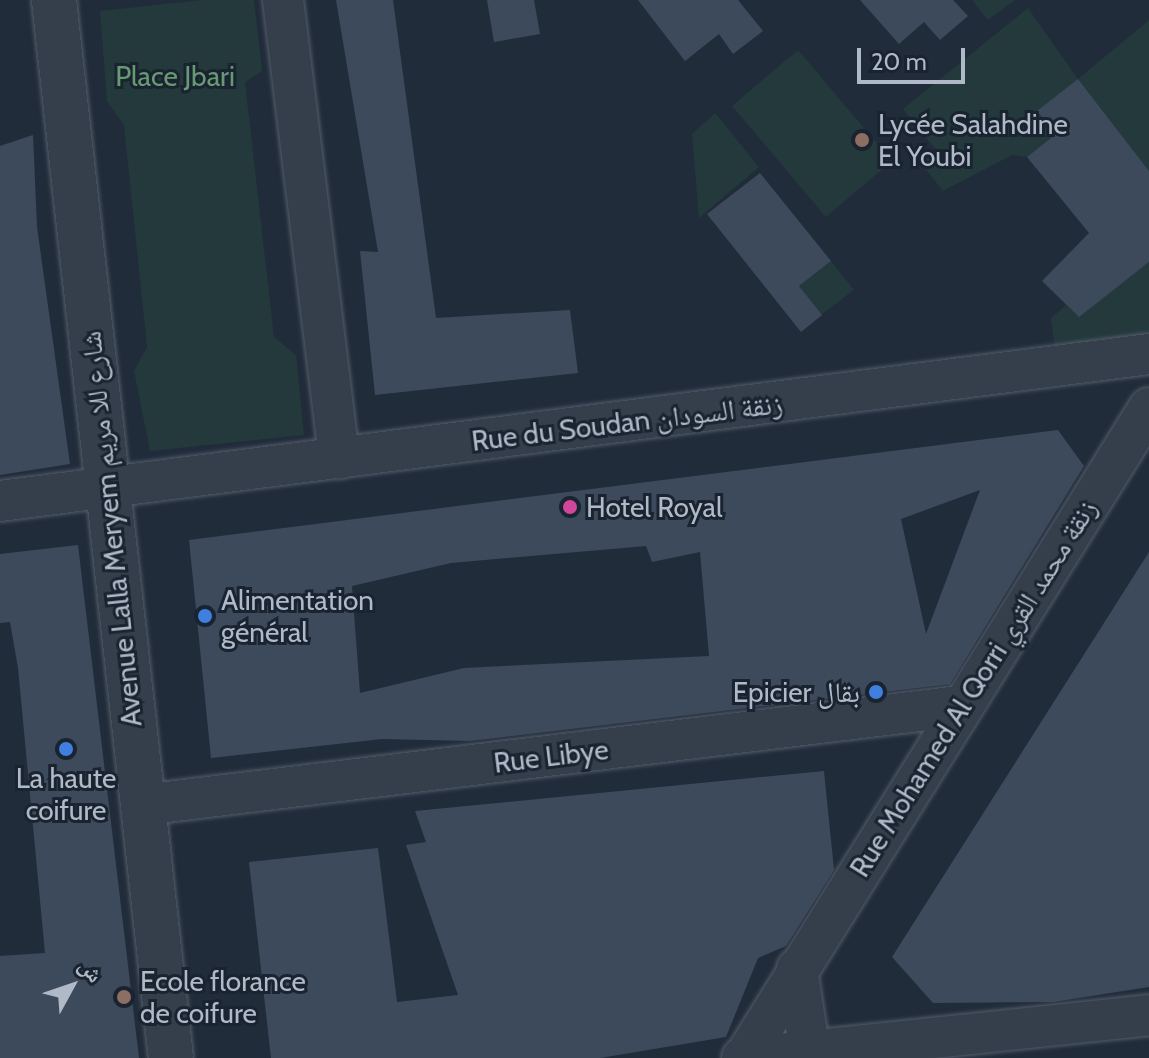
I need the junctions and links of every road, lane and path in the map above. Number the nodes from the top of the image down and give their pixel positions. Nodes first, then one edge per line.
1 (54, 0) edge
2 (283, 0) edge
3 (1149, 354) edge
4 (1149, 408) edge
5 (339, 459) junction
6 (105, 490) junction
7 (0, 501) edge
8 (960, 706) junction
9 (142, 805) junction
10 (797, 969) junction
11 (1149, 1015) edge
12 (810, 1053) edge
13 (171, 1058) edge
14 (743, 1058) edge

1 - 6 street, Avenue Lalla Meryem شارع للا مريم
2 - 5 street
3 - 5 street, Rue du Soudan زنقة السودان
4 - 8 street, Rue Mohamed Al Qorri زنقة محمد القري
5 - 6 street, Rue du Soudan زنقة السودان
6 - 7 street, Rue du Soudan زنقة السودان
6 - 9 street, Avenue Lalla Meryem شارع للا مريم
8 - 9 street, Rue Libye
8 - 10 street, Rue Mohamed Al Qorri زنقة محمد القري
9 - 13 street, Avenue Lalla Meryem شارع للا مريم
10 - 12 street
10 - 14 street, Rue Mohamed Al Qorri زنقة محمد القري
11 - 12 street
12 - 14 street

